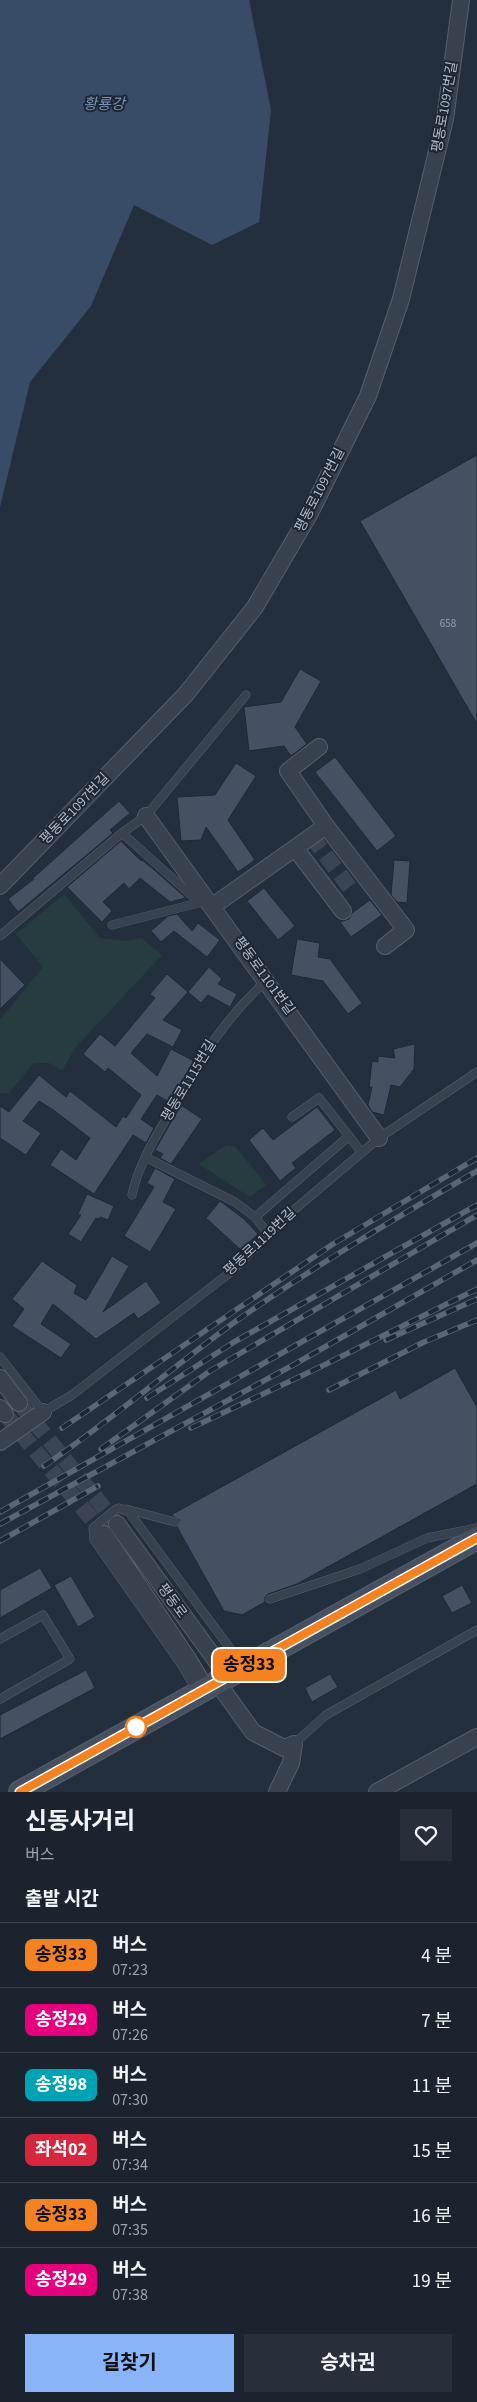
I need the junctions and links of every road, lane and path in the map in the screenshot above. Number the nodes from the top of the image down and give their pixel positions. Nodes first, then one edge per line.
1 (461, 0) edge
2 (246, 695) dead end
3 (319, 747) dead end
4 (146, 816) junction
5 (326, 826) junction
6 (122, 833) junction
7 (295, 848) junction
8 (0, 886) edge
9 (208, 904) junction
10 (343, 911) dead end
11 (112, 925) dead end
12 (0, 936) edge
13 (385, 946) dead end
14 (266, 981) junction
15 (477, 1072) edge
16 (292, 1117) dead end
17 (349, 1136) junction
18 (379, 1138) junction
19 (362, 1152) junction
20 (147, 1158) junction
21 (132, 1195) dead end
22 (255, 1217) junction
23 (269, 1235) junction
24 (0, 1357) edge
25 (0, 1378) edge
26 (19, 1403) tunnel mouth
27 (43, 1412) junction
28 (1, 1439) edge
29 (126, 1509) junction
30 (175, 1522) dead end
31 (477, 1528) edge
32 (477, 1538) edge
33 (270, 1599) dead end
34 (477, 1630) edge
35 (0, 1639) edge
36 (218, 1682) junction
37 (0, 1699) edge
38 (477, 1737) edge
39 (294, 1744) junction
40 (20, 1792) edge
41 (277, 1792) edge
42 (377, 1792) edge

1 - 8 street, 평동로1097번길
2 - 4 lane
3 - 5 street
4 - 6 lane
4 - 9 street, 평동로1101번길
5 - 7 street
5 - 13 street
6 - 9 lane
6 - 12 lane
7 - 9 street
7 - 10 street
9 - 11 lane
9 - 14 street, 평동로1101번길
14 - 18 street, 평동로1101번길
14 - 20 lane, 평동로1115번길
15 - 18 lane, 평동로1119번길
16 - 17 lane
17 - 19 lane
17 - 22 lane
18 - 19 lane, 평동로1119번길
19 - 23 lane, 평동로1119번길
20 - 21 lane, 평동로1115번길
20 - 22 lane
22 - 23 lane
23 - 27 lane, 평동로1119번길
24 - 27 lane
25 - 26 street
27 - 28 street
29 - 30 lane
29 - 36 lane
29 - 36 lane
31 - 33 lane
32 - 36 main road
34 - 39 lane
35 - 37 lane
36 - 36 street, 평동로
36 - 39 street
36 - 40 main road
38 - 42 street
39 - 41 street

